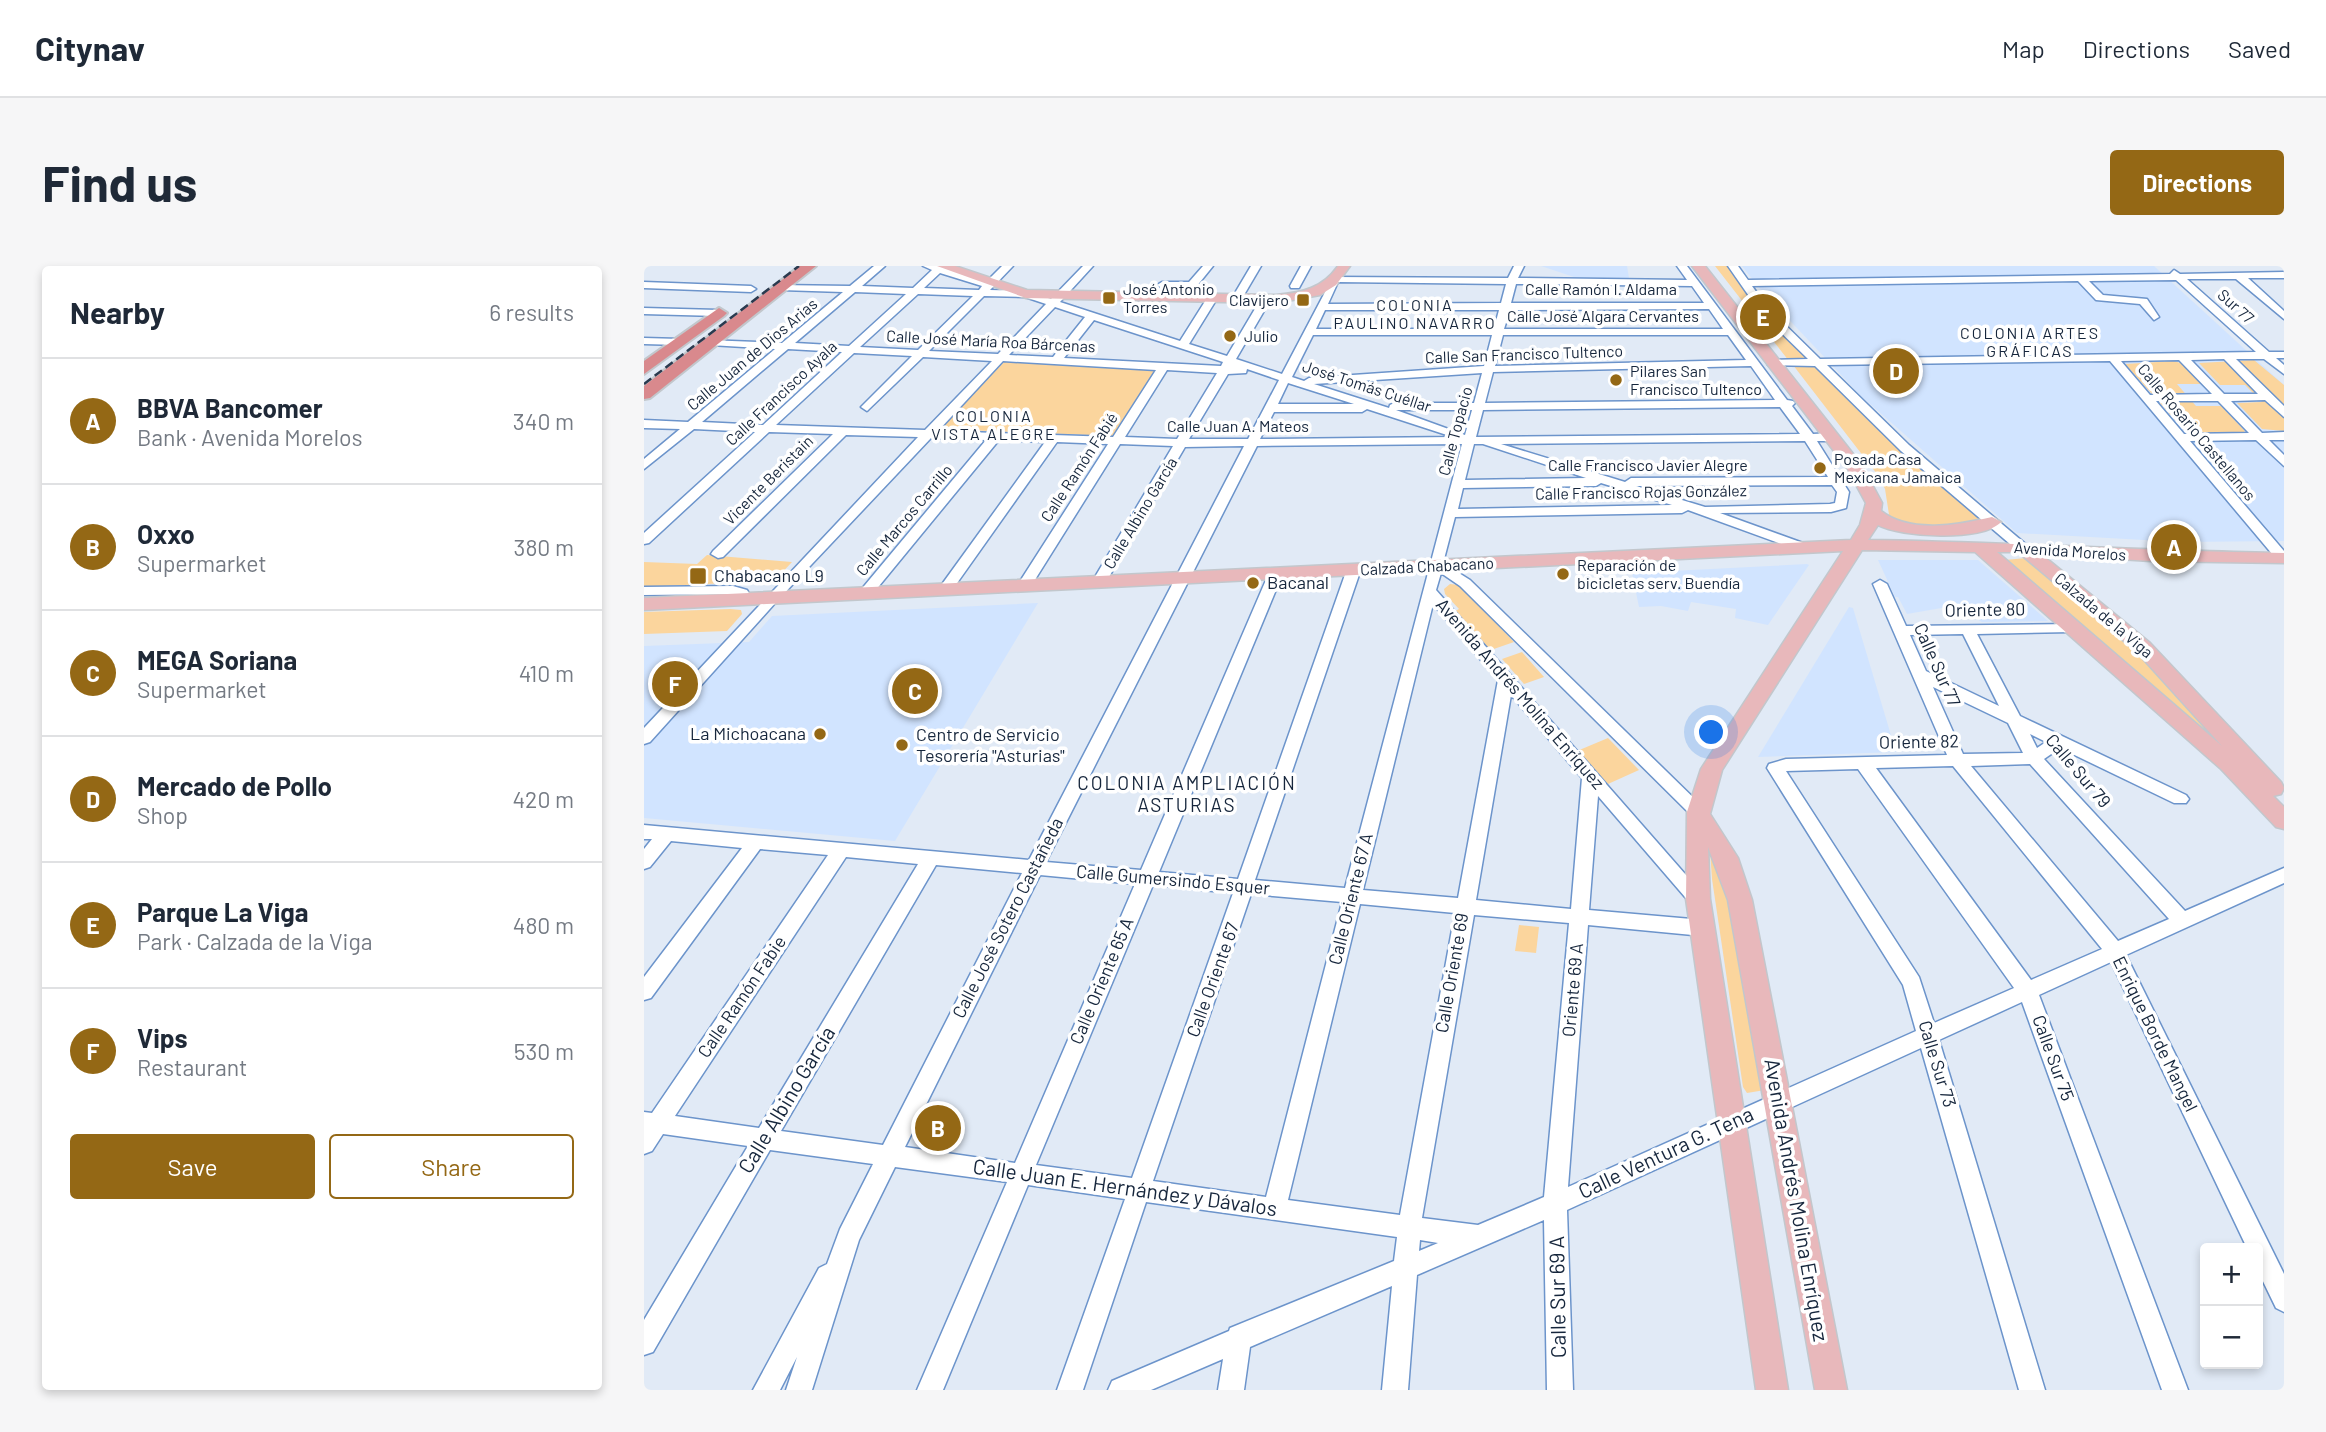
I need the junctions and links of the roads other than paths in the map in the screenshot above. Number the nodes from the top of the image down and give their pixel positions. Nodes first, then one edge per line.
1 (809, 266) edge
2 (880, 266) edge
3 (957, 266) edge
4 (1008, 266) edge
5 (1088, 266) edge
6 (1208, 266) edge
7 (1256, 266) edge
8 (1306, 266) edge
9 (1343, 266) edge
10 (1519, 266) edge
11 (1682, 266) edge
12 (1698, 266) edge
13 (1733, 266) edge
14 (2036, 266) edge
15 (2166, 266) edge
16 (937, 267) edge
17 (2280, 270) edge
18 (2232, 271) edge
19 (2179, 277) junction
20 (2081, 278) junction
21 (2046, 279) junction
22 (1335, 281) junction
23 (1512, 281) junction
24 (1695, 283) junction
25 (1743, 283) junction
26 (644, 285) edge
27 (756, 285) joint
28 (988, 285) junction
29 (1162, 285) dead end
30 (1295, 286) dead end
31 (781, 287) junction
32 (853, 289) junction
33 (916, 290) junction
34 (1213, 297) junction
35 (1058, 298) junction
36 (1237, 298) junction
37 (1266, 299) junction
38 (1505, 306) junction
39 (1711, 306) junction
40 (1323, 307) junction
41 (644, 311) edge
42 (718, 313) junction
43 (1092, 315) junction
44 (2284, 316) edge
45 (2154, 317) dead end
46 (1729, 331) junction
47 (1310, 332) junction
48 (1499, 332) junction
49 (644, 341) edge
50 (680, 342) junction
51 (710, 342) junction
52 (1183, 345) junction
53 (786, 346) junction
54 (851, 350) junction
55 (921, 354) junction
56 (2267, 355) junction
57 (2284, 355) edge
58 (2227, 356) junction
59 (2182, 357) junction
60 (999, 358) junction
61 (2113, 358) junction
62 (1056, 361) junction
63 (1820, 362) junction
64 (1751, 363) junction
65 (1772, 363) junction
66 (1228, 365) junction
67 (1164, 366) junction
68 (644, 369) edge
69 (1490, 369) junction
70 (2284, 371) edge
71 (1293, 380) junction
72 (1770, 387) junction
73 (644, 394) edge
74 (2268, 397) junction
75 (2147, 398) junction
76 (2222, 398) junction
77 (1783, 403) junction
78 (1807, 404) junction
79 (867, 407) dead end
80 (1378, 407) junction
81 (1479, 407) junction
82 (1272, 408) junction
83 (2284, 413) edge
84 (644, 424) edge
85 (691, 426) junction
86 (766, 428) junction
87 (843, 431) junction
88 (928, 433) junction
89 (996, 436) junction
90 (2284, 436) edge
91 (1809, 437) junction
92 (1832, 437) junction
93 (2260, 437) junction
94 (1054, 438) junction
95 (2183, 438) junction
96 (1471, 439) junction
97 (1118, 440) junction
98 (1255, 442) junction
99 (1183, 443) junction
100 (2284, 462) edge
101 (644, 465) edge
102 (1837, 481) junction
103 (1613, 482) junction
104 (1458, 484) junction
105 (1698, 509) junction
106 (1451, 513) junction
107 (1873, 513) junction
108 (1992, 522) junction
109 (644, 540) edge
110 (1856, 545) junction
111 (1798, 546) junction
112 (1979, 546) junction
113 (2022, 547) junction
114 (718, 555) dead end
115 (2284, 558) edge
116 (1437, 565) junction
117 (1354, 569) junction
118 (1276, 573) junction
119 (1184, 578) junction
120 (1099, 582) junction
121 (1880, 584) dead end
122 (1024, 586) junction
123 (945, 590) junction
124 (644, 591) edge
125 (1429, 591) junction
126 (865, 594) junction
127 (772, 598) junction
128 (746, 600) junction
129 (644, 604) edge
130 (2070, 627) junction
131 (1968, 630) junction
132 (1901, 631) junction
133 (1920, 676) junction
134 (1506, 678) junction
135 (2017, 721) junction
136 (644, 738) edge
137 (2200, 738) junction
138 (2059, 741) junction
139 (2034, 758) junction
140 (1958, 761) junction
141 (1863, 763) junction
142 (1775, 768) joint
143 (1591, 776) junction
144 (2180, 799) dead end
145 (2283, 799) edge
146 (1698, 812) junction
147 (2284, 821) edge
148 (644, 832) edge
149 (666, 835) junction
150 (755, 843) junction
151 (841, 850) junction
152 (931, 858) junction
153 (644, 862) edge
154 (1034, 867) junction
155 (2284, 875) edge
156 (1145, 878) junction
157 (1246, 887) junction
158 (1351, 896) junction
159 (1698, 899) junction
160 (1464, 906) junction
161 (1579, 917) junction
162 (2182, 921) junction
163 (1703, 928) junction
164 (2115, 951) junction
165 (2028, 991) junction
166 (644, 992) edge
167 (1930, 1036) junction
168 (1778, 1102) junction
169 (1732, 1122) junction
170 (651, 1123) edge
171 (765, 1139) junction
172 (644, 1144) edge
173 (889, 1156) junction
174 (1021, 1175) junction
175 (1138, 1190) junction
176 (1555, 1204) junction
177 (1274, 1209) junction
178 (1409, 1228) junction
179 (848, 1237) junction
180 (1481, 1237) junction
181 (1403, 1269) junction
182 (2284, 1300) edge
183 (1239, 1337) junction
184 (644, 1343) edge
185 (766, 1390) edge
186 (799, 1390) edge
187 (930, 1390) edge
188 (1070, 1390) edge
189 (1122, 1390) edge
190 (1231, 1390) edge
191 (1395, 1390) edge
192 (1560, 1390) edge
193 (1772, 1390) edge
194 (1831, 1390) edge
195 (2032, 1390) edge
196 (2175, 1390) edge

1 - 31 highway
2 - 32 street, Calle Juan de Dios Arias
3 - 28 street
4 - 28 street
5 - 35 street
6 - 29 street
7 - 36 street
8 - 30 street
9 - 22 main road
10 - 23 street, Calle Topacio
11 - 24 street
12 - 65 main road
13 - 25 street, Calzada de la Viga
14 - 21 street
15 - 19 street, Sur 77
16 - 28 main road
16 - 33 street, Calle Francisco Ayala
17 - 18 street
18 - 19 street
18 - 44 street
19 - 20 street
19 - 56 street, Sur 77
20 - 21 street
20 - 45 street
21 - 25 street
22 - 23 street
22 - 37 main road
22 - 40 street, Calle José Sotero Castañeda
23 - 24 street
23 - 38 street, Calle Topacio
24 - 39 street
25 - 63 street, Calzada de la Viga
26 - 27 street
27 - 42 highway
28 - 33 street
28 - 35 main road
28 - 55 street
31 - 32 street
31 - 51 highway
32 - 33 street
32 - 53 street, Calle Juan de Dios Arias
33 - 54 street, Calle Francisco Ayala
34 - 35 main road
34 - 36 main road
34 - 52 street
35 - 43 street, José Tomás Cuéllar
35 - 60 street
36 - 37 main road
37 - 66 street, Calle Albino García
38 - 39 street, Calle Ramón I. Aldama
38 - 40 street, Calle Ramón I. Aldama
38 - 48 street, Calle Topacio
39 - 46 street
40 - 47 street, Calle José Sotero Castañeda
41 - 42 street
42 - 50 highway
43 - 52 street, José Tomás Cuéllar
43 - 62 street
46 - 48 street, Calle José Algara Cervantes
46 - 64 street
47 - 48 street, Calle José Algara Cervantes
47 - 71 street, Calle José Sotero Castañeda
48 - 69 street, Calle Topacio
49 - 50 street
50 - 68 highway
51 - 53 street, Calle José María Roa Bárcenas
51 - 73 highway
52 - 66 street, José Tomás Cuéllar
53 - 54 street, Calle José María Roa Bárcenas
53 - 85 street, Calle Juan de Dios Arias
54 - 55 street, Calle José María Roa Bárcenas
54 - 86 street, Calle Francisco Ayala
55 - 60 street, Calle José María Roa Bárcenas
55 - 79 street
56 - 57 street
56 - 58 street
56 - 70 street, Sur 77
58 - 59 street
58 - 74 street
59 - 61 street
59 - 76 street
60 - 62 street, Calle José María Roa Bárcenas
60 - 88 street
61 - 63 street
61 - 75 street, Calle Rosario Castellanos
62 - 67 street, Calle José María Roa Bárcenas
63 - 65 street
63 - 108 street, Calzada de la Viga
64 - 69 street, Calle San Francisco Tultenco
64 - 72 street
65 - 78 main road
66 - 67 street, Calle José María Roa Bárcenas
66 - 71 street, José Tomás Cuéllar
66 - 99 street, Calle Albino García
67 - 97 street, Calle Ramón Fabié
69 - 71 street, Calle San Francisco Tultenco
69 - 81 street, Calle Topacio
71 - 80 street, José Tomás Cuéllar
71 - 82 street, Calle José Sotero Castañeda
72 - 77 street
72 - 78 main road
74 - 76 street
74 - 83 street
75 - 76 street
75 - 95 street, Calle Rosario Castellanos
76 - 93 street
77 - 78 street
77 - 81 street
77 - 91 street
78 - 92 main road
80 - 81 street
80 - 82 street
80 - 96 street, José Tomás Cuéllar
81 - 96 street, Calle Topacio
82 - 98 street, Calle José Sotero Castañeda
84 - 85 street, Calle Juan A. Mateos
85 - 86 street, Calle Juan A. Mateos
85 - 101 street, Calle Juan de Dios Arias
86 - 87 street, Calle Juan A. Mateos
86 - 109 street, Calle Francisco Ayala
87 - 88 street, Calle Juan A. Mateos
87 - 114 street, Vicente Beristain
88 - 89 street, Calle Juan A. Mateos
88 - 127 street
89 - 94 street, Calle Juan A. Mateos
89 - 126 street, Calle Marcos Carrillo
90 - 93 street
91 - 92 street, Calle Juan A. Mateos
91 - 96 street, Calle Juan A. Mateos
91 - 102 street
92 - 107 main road
93 - 95 street
93 - 100 street
94 - 97 street, Calle Juan A. Mateos
94 - 123 street
95 - 115 street, Calle Rosario Castellanos
96 - 98 street, Calle Juan A. Mateos
96 - 103 street, José Tomás Cuéllar
96 - 104 street, Calle Topacio
97 - 99 street, Calle Juan A. Mateos
97 - 122 street, Calle Ramón Fabié
98 - 99 street, Calle Juan A. Mateos
98 - 119 street, Calle José Sotero Castañeda
99 - 120 street, Calle Albino García
102 - 103 street, Calle Francisco Javier Alegre
102 - 105 street, Calle Francisco Rojas González
103 - 104 street, Calle Francisco Javier Alegre
103 - 105 street, José Tomás Cuéllar
104 - 106 street, Calle Topacio
105 - 106 street, Calle Francisco Rojas González
105 - 111 street, José Tomás Cuéllar
106 - 116 street, Calle Topacio
107 - 108 main road
107 - 110 main road
108 - 113 street, Calzada de la Viga
110 - 111 main road, Calzada Chabacano
110 - 112 main road, Avenida Morelos
110 - 146 main road
111 - 116 main road, Calzada Chabacano
112 - 113 main road, Avenida Morelos
112 - 130 main road, Calzada de la Viga
113 - 115 main road, Avenida Morelos
113 - 145 main road, Calzada de la Viga
116 - 117 main road, Calzada Chabacano
116 - 125 street, Avenida Andrés Molina Enríquez
116 - 146 street, Avenida Andrés Molina Enríquez
117 - 118 main road, Calzada Chabacano
117 - 157 street, Calle Oriente 67
118 - 119 main road, Calzada Chabacano
118 - 156 street, Calle Oriente 65 A
119 - 120 main road, Calzada Chabacano
119 - 154 street, Calle José Sotero Castañeda
120 - 122 main road, Calzada Chabacano
121 - 132 street, Calle Sur 77
122 - 123 main road, Calzada Chabacano
123 - 126 main road, Calzada Chabacano
124 - 128 street, Calzada Chabacano
125 - 134 street, Avenida Andrés Molina Enríquez
125 - 158 street, Calle Oriente 67 A
126 - 127 main road, Calzada Chabacano
127 - 128 main road, Calzada Chabacano
127 - 136 street
128 - 129 main road, Calzada Chabacano
130 - 131 street, Oriente 80
130 - 137 main road, Calzada de la Viga
131 - 132 street, Oriente 80
131 - 135 street, Calle Sur 79
132 - 133 street, Calle Sur 77
133 - 135 street
133 - 140 street, Calle Sur 77
134 - 143 street, Avenida Andrés Molina Enríquez
134 - 160 street, Calle Oriente 69
135 - 138 street
135 - 139 street, Calle Sur 79
137 - 145 main road
137 - 147 main road, Calzada de la Viga
138 - 139 street
138 - 144 street
139 - 140 street, Oriente 82
139 - 162 street, Calle Sur 79
140 - 141 street, Oriente 82
140 - 164 street, Enrique Borde Mangel
141 - 142 street, Oriente 82
141 - 165 street, Calle Sur 75
142 - 167 street, Calle Sur 73
143 - 159 street, Avenida Andrés Molina Enríquez
143 - 161 street, Oriente 69 A
146 - 159 main road
146 - 168 main road, Avenida Andrés Molina Enríquez
148 - 149 street, Calle Gumersindo Esquer
149 - 150 street, Calle Gumersindo Esquer
149 - 153 street
150 - 151 street, Calle Gumersindo Esquer
150 - 166 street
151 - 152 street, Calle Gumersindo Esquer
151 - 170 street, Calle Ramón Fabie
152 - 154 street, Calle Gumersindo Esquer
152 - 171 street, Calle Albino García
154 - 156 street, Calle Gumersindo Esquer
154 - 173 street, Calle José Sotero Castañeda
155 - 162 street, Calle Ventura G. Tena
156 - 157 street, Calle Gumersindo Esquer
156 - 174 street, Calle Oriente 65 A
157 - 158 street, Calle Gumersindo Esquer
157 - 175 street, Calle Oriente 67
158 - 160 street, Calle Gumersindo Esquer
158 - 177 street, Calle Oriente 67 A
159 - 163 main road
160 - 161 street, Calle Gumersindo Esquer
160 - 178 street, Calle Oriente 69
161 - 163 street, Calle Gumersindo Esquer
161 - 176 street, Oriente 69 A
162 - 164 street, Calle Ventura G. Tena
163 - 169 main road
164 - 165 street, Calle Ventura G. Tena
164 - 182 street, Enrique Borde Mangel
165 - 167 street, Calle Ventura G. Tena
165 - 196 street, Calle Sur 75
167 - 168 street, Calle Ventura G. Tena
167 - 195 street, Calle Sur 73
168 - 169 street, Calle Ventura G. Tena
168 - 194 main road, Avenida Andrés Molina Enríquez
169 - 176 street, Calle Ventura G. Tena
169 - 193 main road
170 - 171 street, Calle Juan E. Hernández y Dávalos
170 - 172 street, Calle Ramón Fabie
171 - 173 street, Calle Juan E. Hernández y Dávalos
171 - 184 street, Calle Albino García
173 - 174 street, Calle Juan E. Hernández y Dávalos
173 - 179 street, Calle José Sotero Castañeda
174 - 175 street, Calle Juan E. Hernández y Dávalos
174 - 187 street, Calle Oriente 65 A
175 - 177 street, Calle Juan E. Hernández y Dávalos
175 - 188 street, Calle Oriente 67
176 - 180 street, Calle Ventura G. Tena
176 - 192 street, Calle Sur 69 A
177 - 178 street, Calle Juan E. Hernández y Dávalos
178 - 180 street, Calle Juan E. Hernández y Dávalos
178 - 181 street, Calle Oriente 69
179 - 185 street, Calle José Sotero Castañeda
179 - 186 street, Calle José Sotero Castañeda
180 - 181 street, Calle Ventura G. Tena
181 - 183 street, Calle Ventura G. Tena
181 - 191 street, Calle Oriente 69
183 - 189 street, Calle Ventura G. Tena
183 - 190 street

